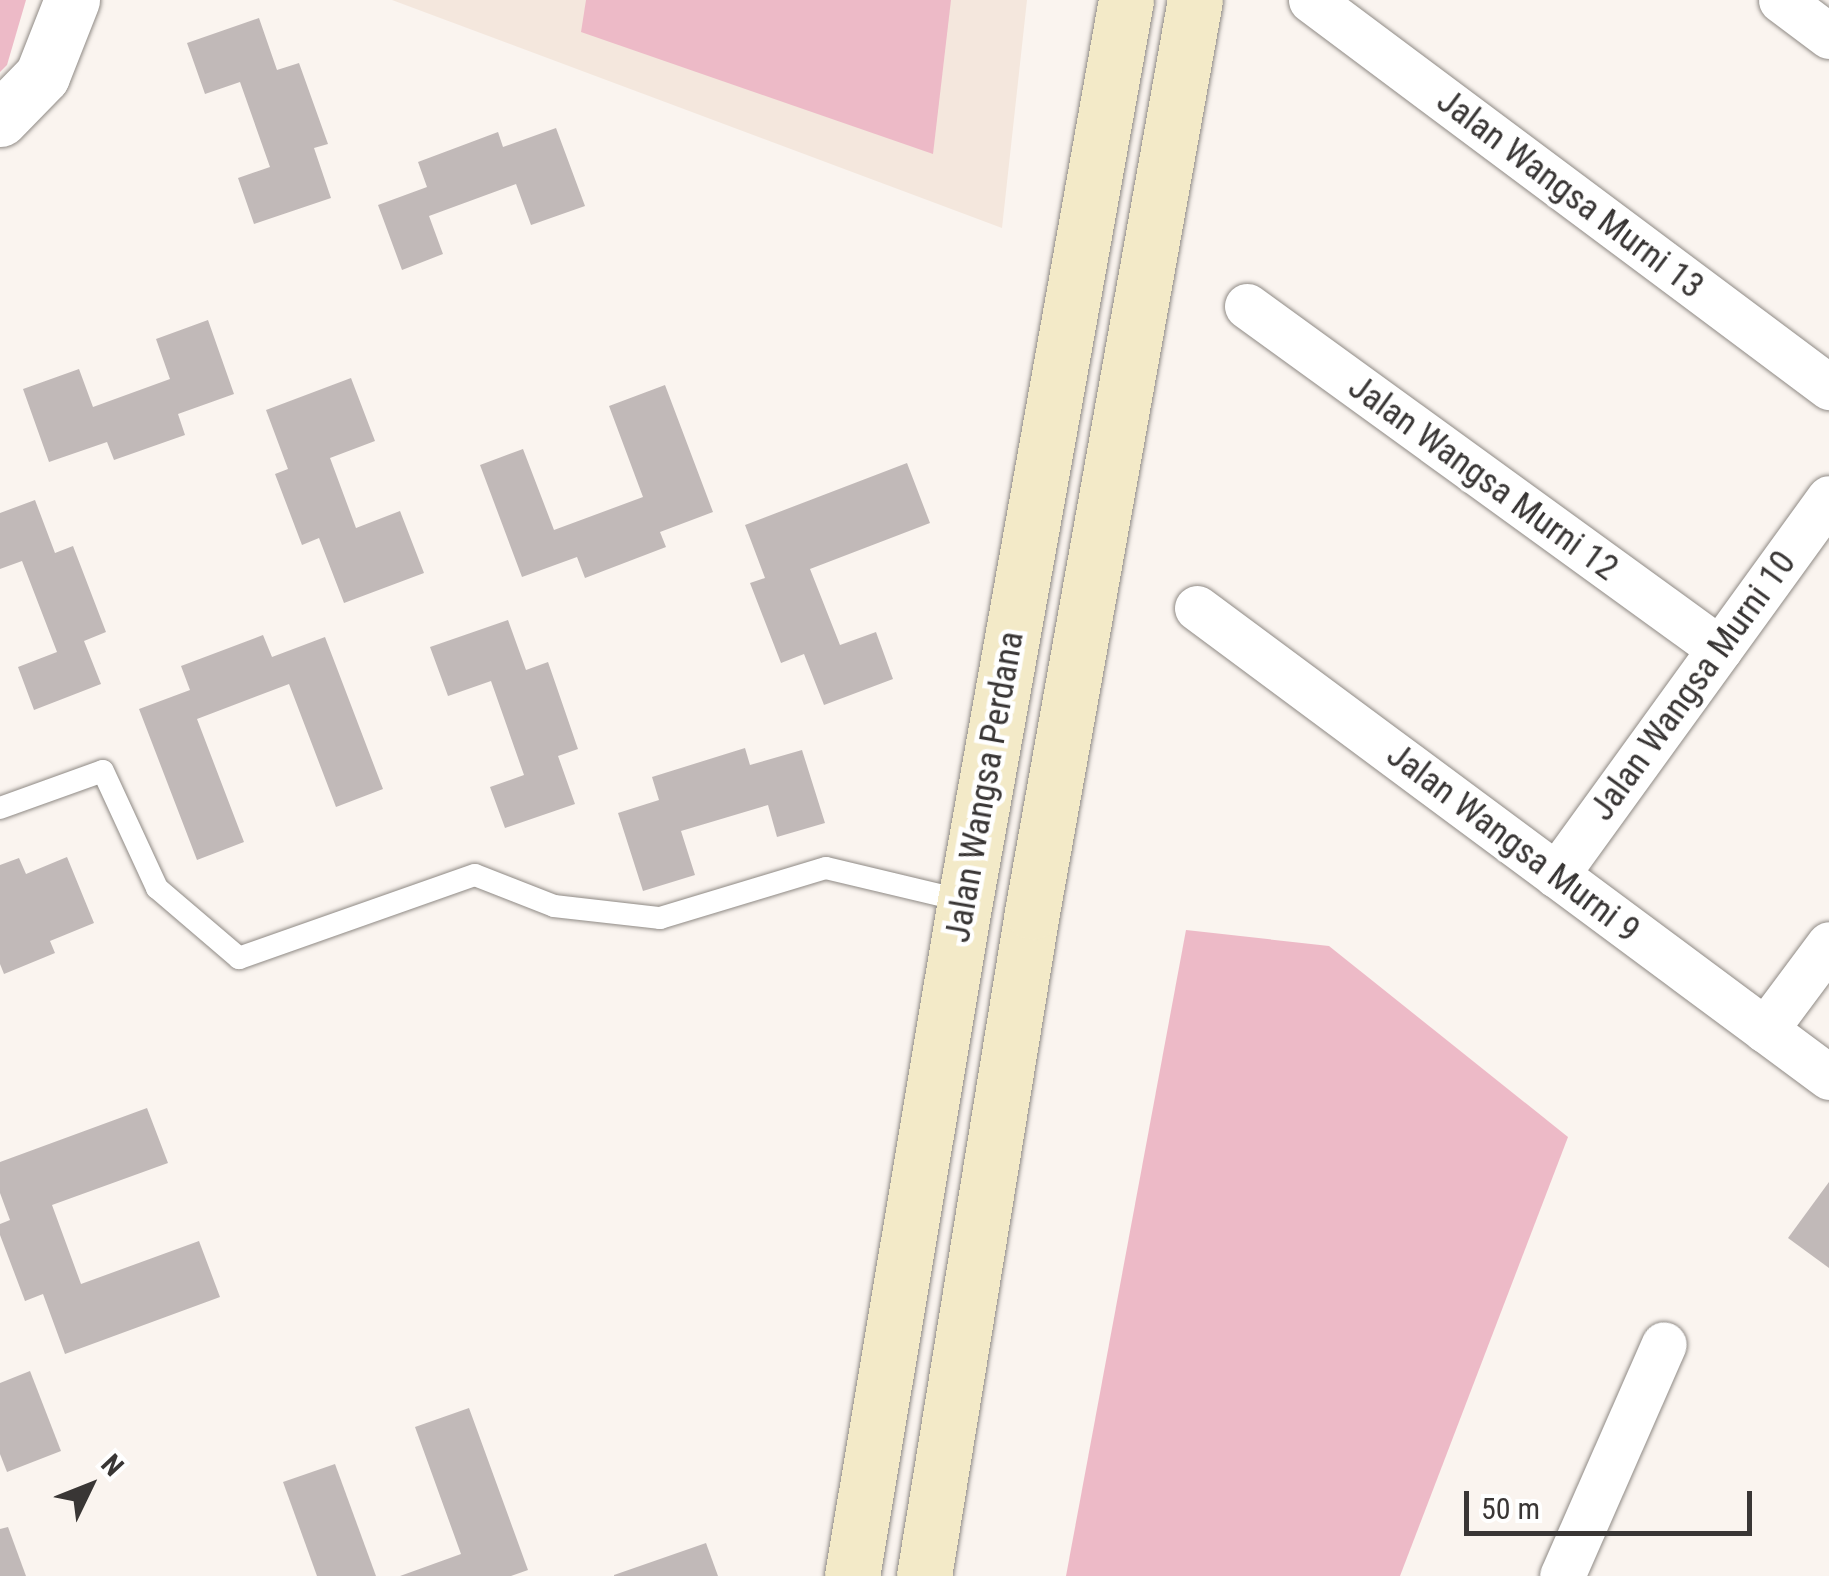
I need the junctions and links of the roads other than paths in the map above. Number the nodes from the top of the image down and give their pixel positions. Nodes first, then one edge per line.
1 (72, 0) edge
2 (1126, 0) edge
3 (1195, 0) edge
4 (1311, 0) edge
5 (1781, 0) edge
6 (1829, 36) edge
7 (0, 119) edge
8 (1247, 306) dead end
9 (1829, 387) edge
10 (1829, 498) edge
11 (1197, 608) dead end
12 (1720, 649) junction
13 (0, 808) edge
14 (1556, 875) junction
15 (965, 901) junction
16 (1829, 944) edge
17 (1766, 1030) junction
18 (1829, 1077) edge
19 (1664, 1344) dead end
20 (852, 1576) edge
21 (924, 1576) edge
22 (1562, 1576) edge

1 - 7 street
2 - 15 main road, Jalan Wangsa Perdana
3 - 21 main road, Jalan Wangsa Perdana
4 - 9 street, Jalan Wangsa Murni 13
5 - 6 street
8 - 12 street, Jalan Wangsa Murni 12
10 - 12 street, Jalan Wangsa Murni 10
11 - 14 street, Jalan Wangsa Murni 9
12 - 14 street, Jalan Wangsa Murni 10
13 - 15 lane
14 - 17 street, Jalan Wangsa Murni 9
15 - 20 main road, Jalan Wangsa Perdana
16 - 17 street
17 - 18 street, Jalan Wangsa Murni 9
19 - 22 street

